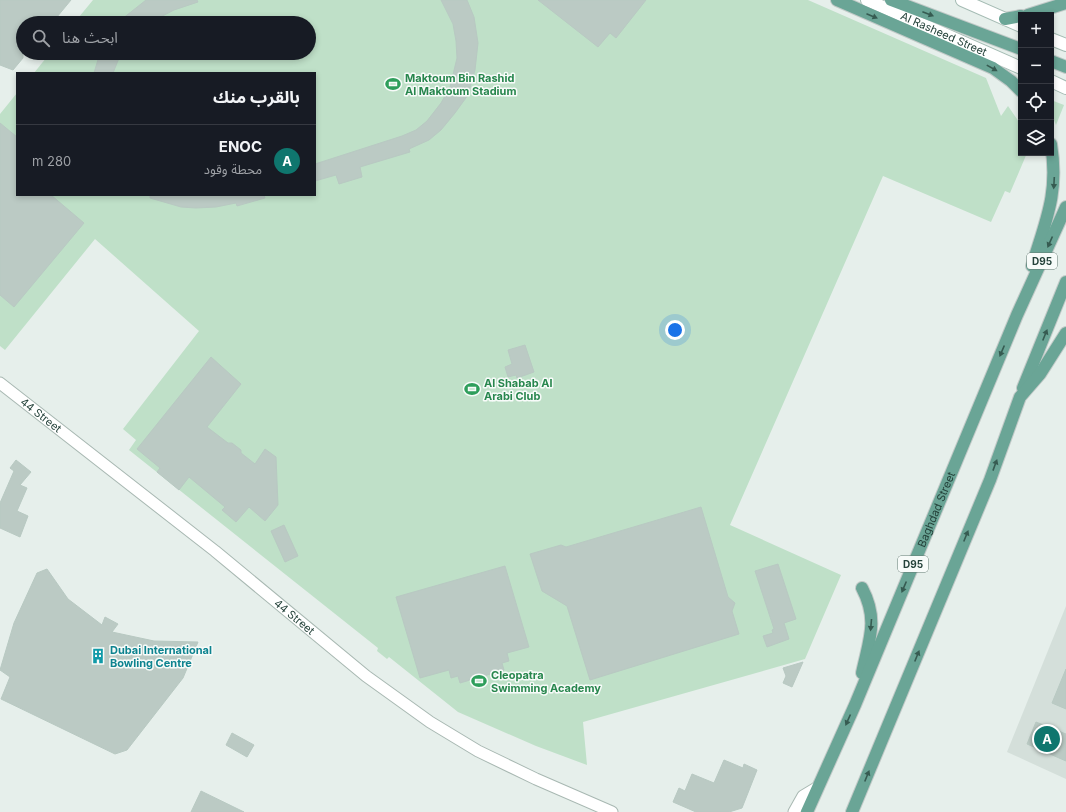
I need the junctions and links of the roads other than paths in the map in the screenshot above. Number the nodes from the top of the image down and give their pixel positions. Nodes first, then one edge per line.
1 (837, 0) edge
2 (867, 0) edge
3 (891, 0) edge
4 (962, 0) edge
5 (1066, 3) edge
6 (1038, 12) edge
7 (1018, 17) edge
8 (1005, 19) junction
9 (1018, 25) edge
10 (1054, 39) edge
11 (1066, 45) edge
12 (1018, 48) edge
13 (1054, 62) edge
14 (1066, 66) edge
15 (1018, 67) edge
16 (1054, 82) edge
17 (1018, 88) edge
18 (1066, 88) edge
19 (1052, 156) edge
20 (1066, 207) edge
21 (1066, 282) edge
22 (1017, 315) junction
23 (1066, 333) edge
24 (0, 383) edge
25 (1020, 397) junction
26 (862, 588) dead end
27 (855, 705) junction
28 (818, 787) junction
29 (612, 812) edge
30 (794, 812) edge
31 (807, 812) edge
32 (852, 812) edge

1 -> 17 main road
2 - 15 main road, Al Rasheed Street
3 -> 12 main road
4 - 8 main road
5 - 6 main road
7 - 8 main road
8 - 9 main road
10 - 11 main road
13 - 14 main road
16 - 18 main road
19 -> 22 main road
20 -> 22 main road, Baghdad Street / D95
25 -> 21 main road
22 -> 27 main road, Baghdad Street / D95
23 - 25 main road
24 - 29 street, 44 Street
32 -> 25 main road
26 -> 27 main road
27 -> 28 main road, Baghdad Street / D95
28 - 30 street
28 - 31 main road, Baghdad Street / D95

